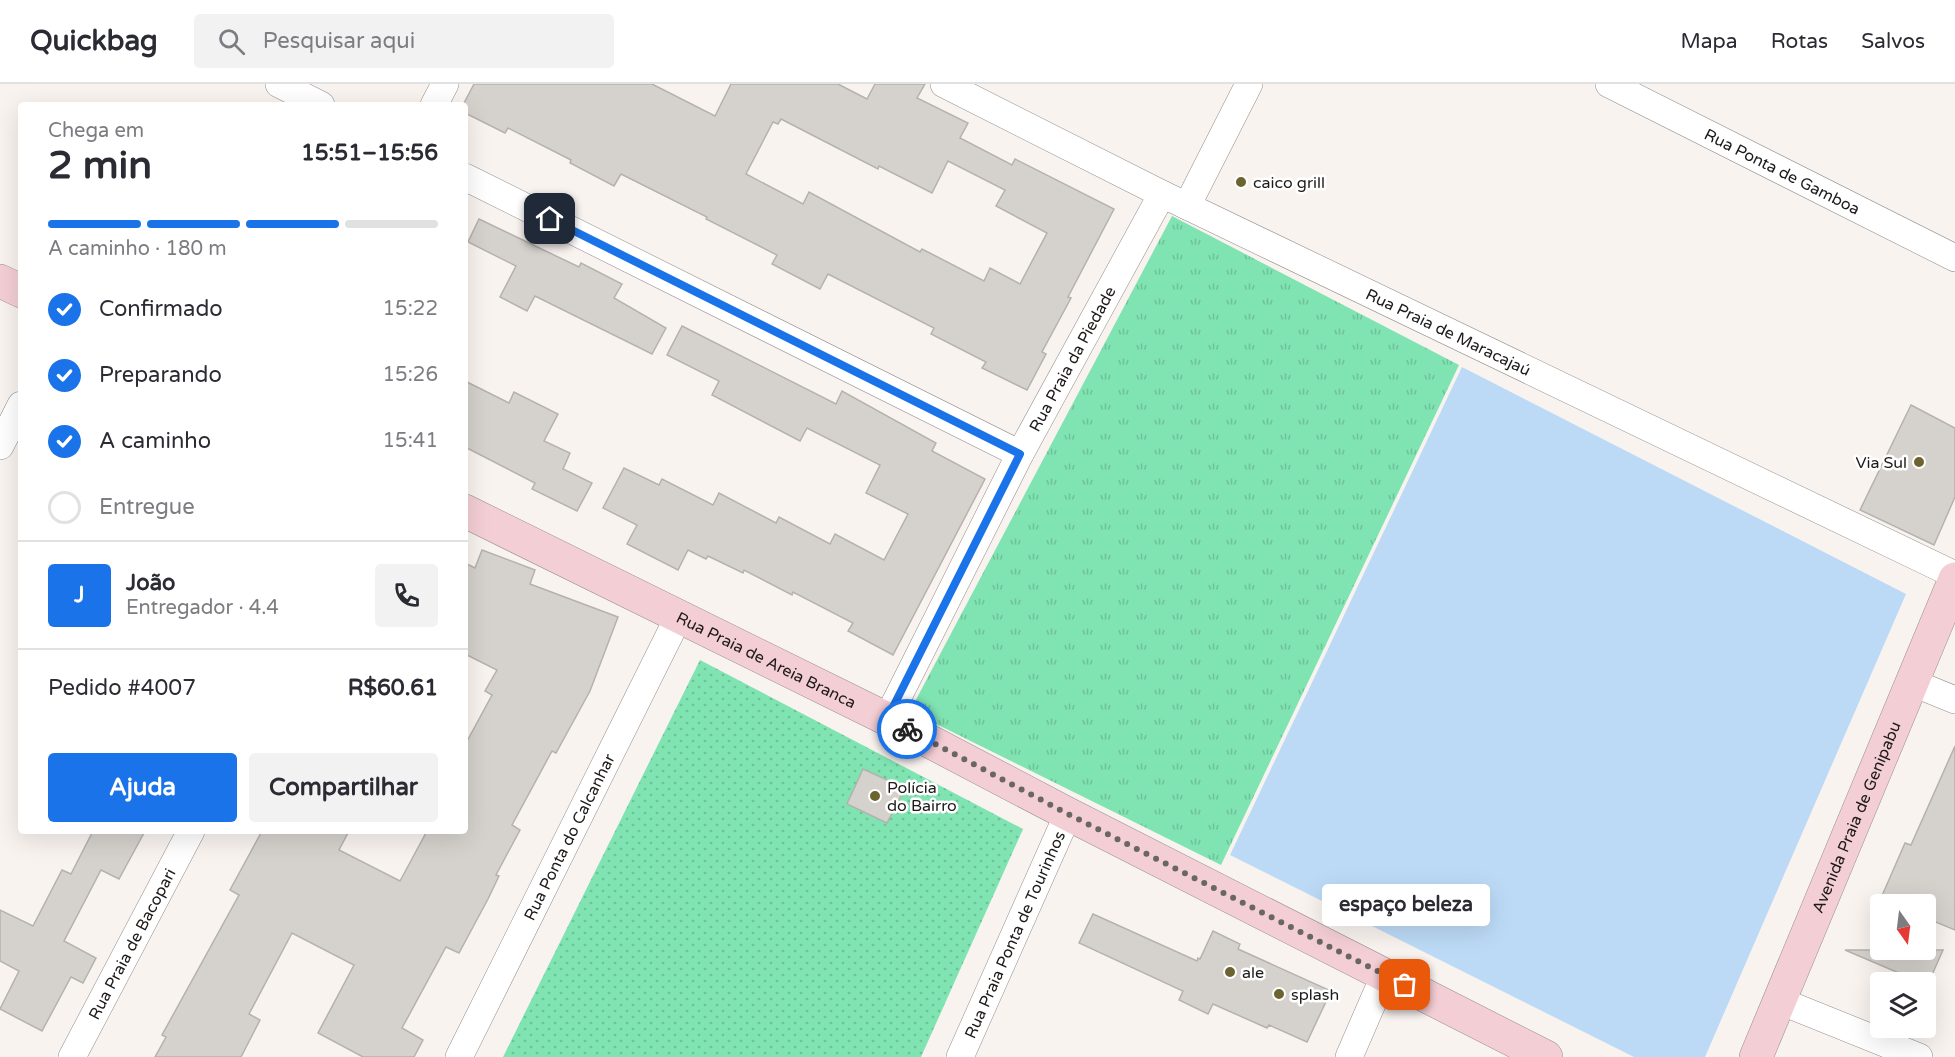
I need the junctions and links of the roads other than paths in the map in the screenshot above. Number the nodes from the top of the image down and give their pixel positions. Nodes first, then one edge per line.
1 (279, 84) edge
2 (445, 84) edge
3 (944, 84) edge
4 (1249, 84) edge
5 (1609, 84) edge
6 (308, 102) edge
7 (436, 102) edge
8 (468, 178) edge
9 (1162, 194) junction
10 (1187, 206) junction
11 (1955, 258) edge
12 (0, 281) edge
13 (18, 290) edge
14 (18, 411) edge
15 (0, 446) edge
16 (1020, 454) junction
17 (468, 512) edge
18 (1955, 577) edge
19 (679, 616) junction
20 (1911, 682) junction
21 (1955, 700) edge
22 (887, 719) junction
23 (1068, 814) junction
24 (189, 834) edge
25 (1385, 974) junction
26 (1780, 1001) junction
27 (72, 1057) edge
28 (459, 1057) edge
29 (960, 1057) edge
30 (1348, 1057) edge
31 (1546, 1057) edge
32 (1756, 1057) edge
33 (1919, 1057) edge

1 - 6 street
2 - 7 street
3 - 9 street, Rua Praia de Maracajaú
4 - 10 street
5 - 11 street, Rua Ponta de Gamboa
8 - 16 street
9 - 10 street, Rua Praia de Maracajaú
9 - 16 street, Rua Praia da Piedade
10 - 18 street, Rua Praia de Maracajaú
12 - 13 street
14 - 15 street
16 - 22 street, Rua Praia da Piedade
17 - 19 street, Rua Praia de Areia Branca
18 - 20 street, Avenida Praia de Genipabu
19 - 22 street, Rua Praia de Areia Branca
19 - 28 street, Rua Ponta do Calcanhar
20 - 21 street
20 - 26 street, Avenida Praia de Genipabu
22 - 23 street, Rua Praia de Areia Branca
23 - 25 street, Rua Praia de Areia Branca
23 - 29 street, Rua Praia Ponta de Tourinhos
24 - 27 street, Rua Praia de Bacopari
25 - 30 street
25 - 31 street, Rua Praia de Areia Branca
26 - 32 street, Avenida Praia de Genipabu
26 - 33 street

